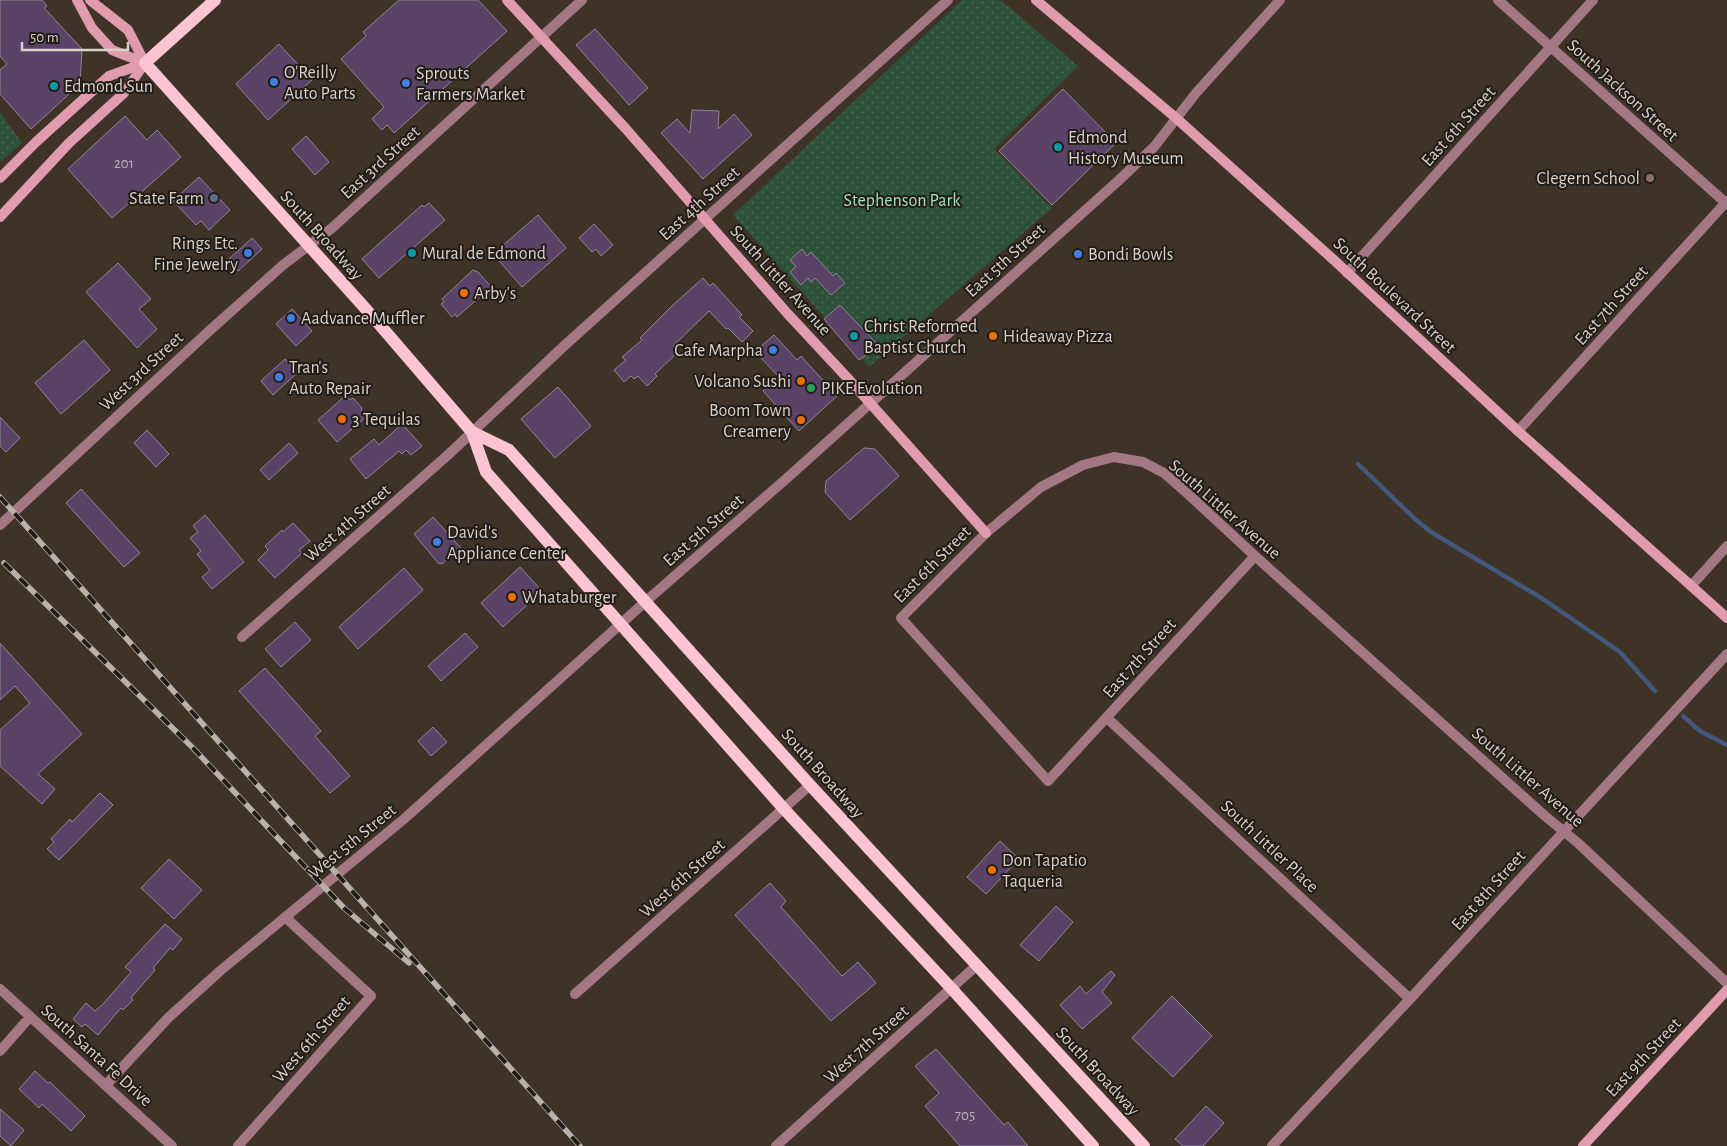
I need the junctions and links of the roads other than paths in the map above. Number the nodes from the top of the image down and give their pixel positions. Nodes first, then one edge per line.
1 (78, 0) edge
2 (90, 0) edge
3 (215, 0) edge
4 (507, 0) edge
5 (582, 0) edge
6 (948, 0) edge
7 (1036, 0) edge
8 (1280, 0) edge
9 (1498, 0) edge
10 (1593, 0) edge
11 (541, 38) junction
12 (1551, 47) junction
13 (144, 63) junction
14 (1176, 118) junction
15 (0, 178) edge
16 (1727, 203) edge
17 (0, 217) edge
18 (705, 219) junction
19 (308, 246) junction
20 (1347, 273) junction
21 (870, 404) junction
22 (1518, 431) junction
23 (472, 432) junction
24 (0, 525) edge
25 (986, 533) junction
26 (1727, 546) edge
27 (1255, 556) junction
28 (1691, 586) junction
29 (645, 602) junction
30 (1727, 618) edge
31 (621, 625) junction
32 (242, 637) dead end
33 (1727, 654) edge
34 (1107, 718) junction
35 (1048, 781) joint
36 (810, 785) junction
37 (784, 809) junction
38 (1563, 831) junction
39 (285, 917) junction
40 (976, 966) junction
41 (1727, 983) edge
42 (0, 989) edge
43 (952, 989) junction
44 (575, 994) dead end
45 (1726, 994) edge
46 (1410, 999) junction
47 (30, 1017) junction
48 (0, 1051) edge
49 (106, 1085) junction
50 (172, 1146) edge
51 (238, 1146) edge
52 (776, 1146) edge
53 (1093, 1146) edge
54 (1144, 1146) edge
55 (1272, 1146) edge
56 (1583, 1146) edge

1 - 13 main road, South Broadway
2 - 13 main road, South Broadway
3 - 13 main road
4 - 11 main road, South Littler Avenue
5 - 11 street, East 3rd Street
6 - 18 street, East 4th Street
7 - 14 main road, South Boulevard Street
8 - 14 street, East 5th Street
9 - 12 street, South Jackson Street
10 - 12 street, East 6th Street
11 - 18 main road, South Littler Avenue
11 - 19 street, East 3rd Street
12 - 16 street, South Jackson Street
12 - 20 street, East 6th Street
13 - 15 main road
13 - 17 main road
13 - 19 main road, South Broadway
14 - 20 main road, South Boulevard Street
14 - 21 street, East 5th Street
16 - 22 street, East 7th Street
18 - 21 main road, South Littler Avenue
18 - 23 street, East 4th Street
19 - 23 main road, South Broadway
19 - 24 street, West 3rd Street
20 - 22 main road, South Boulevard Street
21 - 25 main road, South Littler Avenue
21 - 29 street, East 5th Street
22 - 28 main road, South Boulevard Street
23 - 29 main road, South Broadway
23 - 31 main road, South Broadway
23 - 32 street, West 4th Street
25 - 27 street, South Littler Avenue
25 - 35 street, East 6th Street
26 - 28 street
27 - 34 street, East 7th Street
27 - 38 street, South Littler Avenue
28 - 30 main road, South Boulevard Street
29 - 31 street, East 5th Street
29 - 36 main road, South Broadway
31 - 37 main road, South Broadway
31 - 39 street, West 5th Street
33 - 38 street, East 8th Street
34 - 35 street, East 7th Street
34 - 46 street, South Littler Place
36 - 37 street, West 6th Street
36 - 40 main road, South Broadway
37 - 43 main road, South Broadway
37 - 44 street, West 6th Street
38 - 41 street, South Littler Avenue
38 - 46 street, East 8th Street
39 - 49 street, West 5th Street
39 - 51 street, West 6th Street
40 - 43 street, West 7th Street
40 - 54 main road, South Broadway
42 - 47 street, South Santa Fe Drive
43 - 52 street, West 7th Street
43 - 53 main road, South Broadway
45 - 56 main road, East 9th Street
46 - 55 street, East 8th Street
47 - 48 street
47 - 49 street, South Santa Fe Drive
49 - 50 street, South Santa Fe Drive

